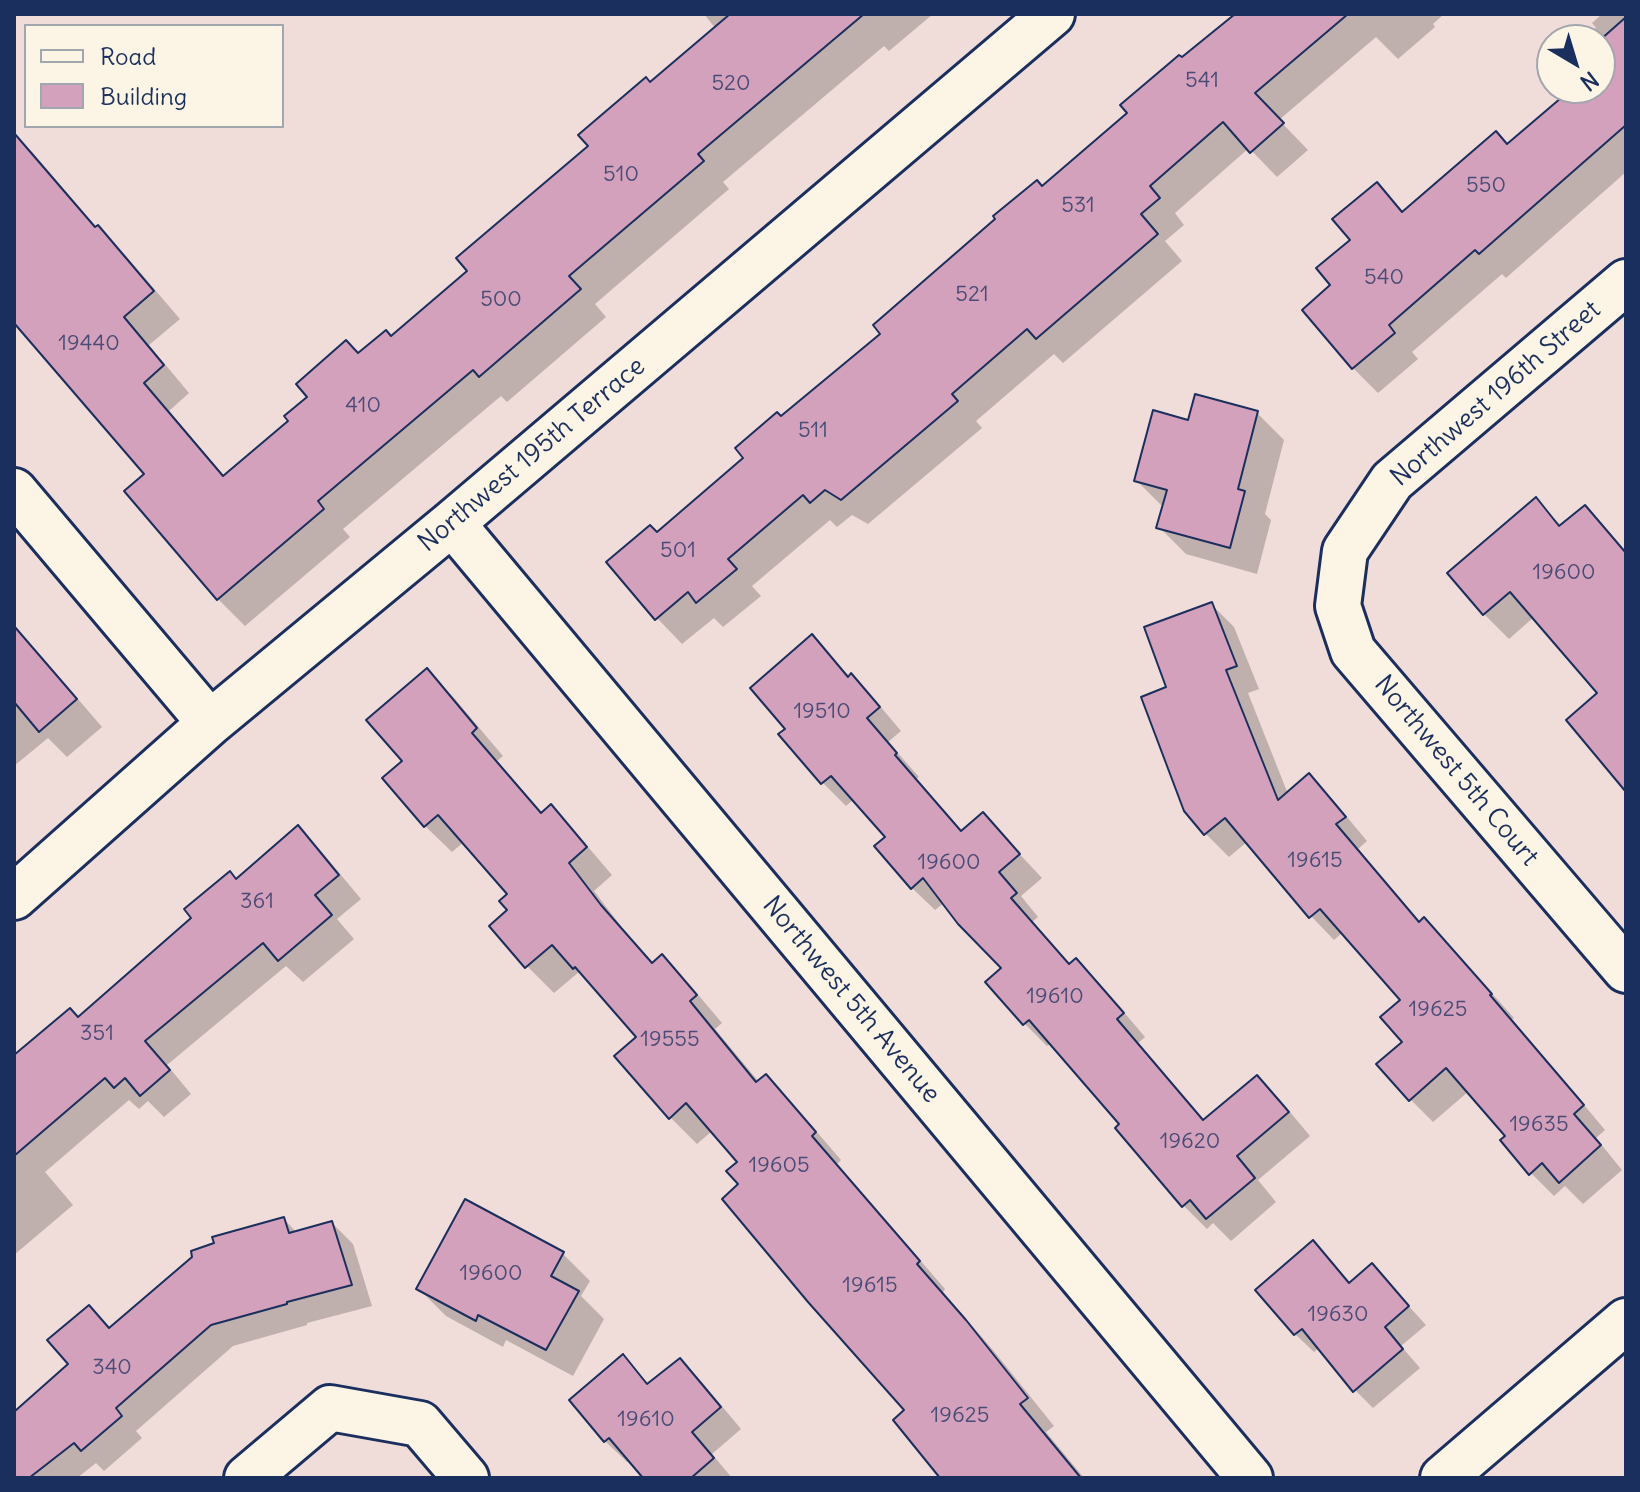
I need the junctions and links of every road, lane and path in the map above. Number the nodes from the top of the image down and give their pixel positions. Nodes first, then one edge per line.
1 (1052, 14) edge
2 (1626, 282) edge
3 (14, 491) edge
4 (452, 523) junction
5 (1345, 551) joint
6 (210, 723) junction
7 (14, 897) edge
8 (1626, 970) edge
9 (1626, 1321) edge
10 (247, 1478) edge
11 (466, 1478) edge
12 (1250, 1478) edge
13 (1443, 1478) edge

1 - 4 street, Northwest 195th Terrace
2 - 5 street, Northwest 196th Street
3 - 6 street
4 - 6 street, Northwest 195th Terrace
4 - 12 street, Northwest 5th Avenue
5 - 8 street, Northwest 5th Court
6 - 7 street, Northwest 195th Terrace
9 - 13 street
10 - 11 street

